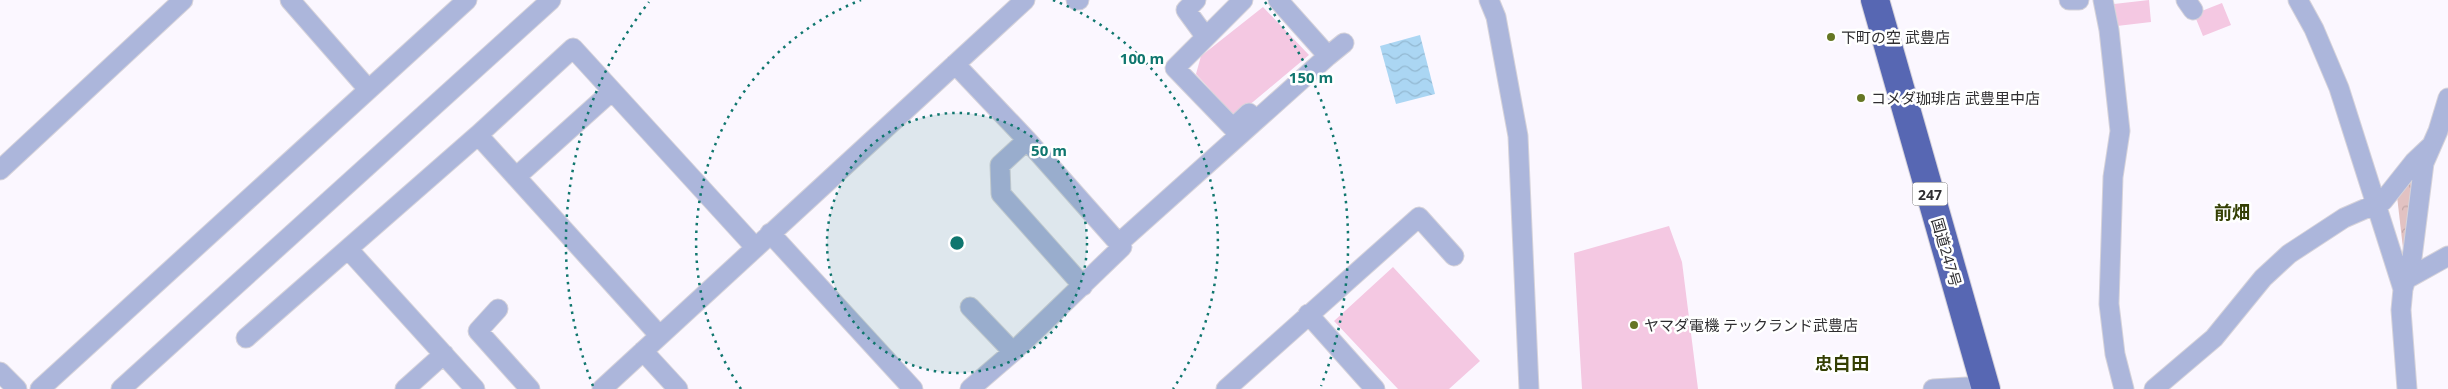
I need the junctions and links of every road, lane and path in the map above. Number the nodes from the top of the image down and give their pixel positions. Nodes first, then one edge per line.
1 (183, 0) edge
2 (290, 0) edge
3 (467, 0) edge
4 (551, 0) edge
5 (1025, 0) edge
6 (1196, 0) edge
7 (1243, 0) edge
8 (1278, 0) edge
9 (1489, 0) edge
10 (1874, 0) edge
11 (2069, 0) edge
12 (2079, 0) edge
13 (2103, 0) edge
14 (2298, 0) edge
15 (1205, 36) junction
16 (1344, 43) dead end
17 (1328, 56) junction
18 (1308, 60) dead end
19 (955, 64) junction
20 (368, 89) junction
21 (612, 91) junction
22 (2448, 98) edge
23 (478, 135) junction
24 (1028, 140) junction
25 (2432, 144) junction
26 (0, 170) edge
27 (516, 176) junction
28 (2377, 204) junction
29 (770, 233) junction
30 (1119, 243) junction
31 (755, 247) junction
32 (348, 249) junction
33 (1454, 256) dead end
34 (2448, 256) edge
35 (2404, 284) junction
36 (1083, 286) junction
37 (970, 307) dead end
38 (498, 309) dead end
39 (1308, 314) junction
40 (659, 335) junction
41 (246, 338) dead end
42 (643, 351) junction
43 (1014, 352) junction
44 (444, 354) junction
45 (0, 372) edge
46 (1986, 387) edge
47 (17, 389) edge
48 (40, 389) edge
49 (121, 389) edge
50 (406, 389) edge
51 (475, 389) edge
52 (530, 389) edge
53 (602, 389) edge
54 (678, 389) edge
55 (914, 389) edge
56 (970, 389) edge
57 (1226, 389) edge
58 (1376, 389) edge
59 (1529, 389) edge
60 (1933, 389) edge
61 (2124, 389) edge
62 (2154, 389) edge
63 (2407, 389) edge

1 - 26 street
2 - 20 street
3 - 20 street
4 - 49 street
5 - 19 street
6 - 15 street
7 - 15 street
8 - 17 street
9 - 59 street
10 - 46 highway, 国道247号 / 247
11 - 12 street
13 - 61 street
14 - 28 street
15 - 18 street
16 - 17 street
17 - 30 street
19 - 24 street
19 - 29 street
20 - 48 street
21 - 23 street
21 - 27 street
21 - 31 street
22 - 25 street
23 - 27 street
23 - 32 street
24 - 30 street
24 - 36 street
25 - 28 street
25 - 35 street
27 - 40 street
28 - 35 street
28 - 62 street
29 - 31 street
29 - 55 street
30 - 36 street
31 - 40 street
32 - 41 street
32 - 44 street
33 - 39 street
34 - 35 street
35 - 63 street
36 - 43 street
37 - 43 street
38 - 52 street
39 - 57 street
39 - 58 street
40 - 42 street
42 - 53 street
42 - 54 street
43 - 56 street
44 - 50 street
44 - 51 street
45 - 47 street
46 - 60 street

